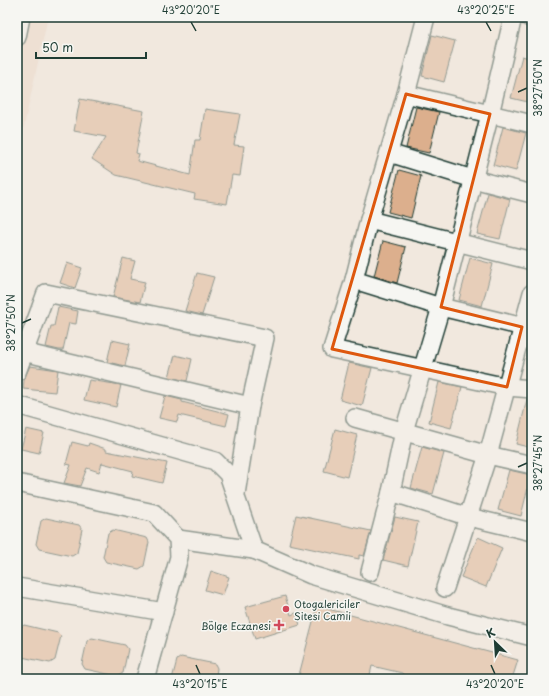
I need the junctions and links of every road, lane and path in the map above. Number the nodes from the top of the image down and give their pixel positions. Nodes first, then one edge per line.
1 (21, 17) edge
2 (426, 17) edge
3 (513, 17) edge
4 (528, 17) edge
5 (532, 18) edge
6 (17, 37) edge
7 (406, 94) junction
8 (490, 114) junction
9 (532, 124) edge
10 (389, 153) junction
11 (474, 179) junction
12 (532, 194) edge
13 (369, 220) junction
14 (457, 242) junction
15 (532, 261) edge
16 (354, 280) junction
17 (532, 293) edge
18 (441, 307) junction
19 (527, 328) edge
20 (23, 352) junction
21 (423, 369) junction
22 (17, 372) edge
23 (507, 387) junction
24 (532, 389) edge
25 (17, 405) edge
26 (250, 406) junction
27 (355, 418) dead end
28 (404, 430) junction
29 (488, 455) junction
30 (532, 465) edge
31 (17, 483) edge
32 (391, 492) junction
33 (236, 496) junction
34 (469, 517) junction
35 (532, 532) edge
36 (178, 539) junction
37 (254, 550) junction
38 (370, 572) dead end
39 (17, 588) edge
40 (445, 588) dead end
41 (164, 612) junction
42 (532, 636) edge
43 (145, 679) edge

1 - 6 street
2 - 7 street
3 - 8 street
4 - 5 street
7 - 8 street
7 - 10 street
8 - 9 street
8 - 11 street
10 - 11 street
10 - 13 street
11 - 12 street
11 - 14 street
13 - 14 street
13 - 16 street
14 - 15 street
14 - 18 street
16 - 18 street
16 - 21 street
17 - 19 street
18 - 19 street
18 - 21 street
19 - 23 street
20 - 22 street
20 - 26 street
20 - 26 street
21 - 23 street
21 - 28 street
23 - 24 street
23 - 29 street
25 - 33 street
26 - 33 street
27 - 28 street
28 - 29 street
28 - 32 street
29 - 30 street
29 - 34 street
31 - 36 street
32 - 34 street
32 - 38 street
33 - 37 street
34 - 35 street
34 - 40 street
36 - 37 street
36 - 41 street
37 - 42 street
39 - 41 street
41 - 43 street

